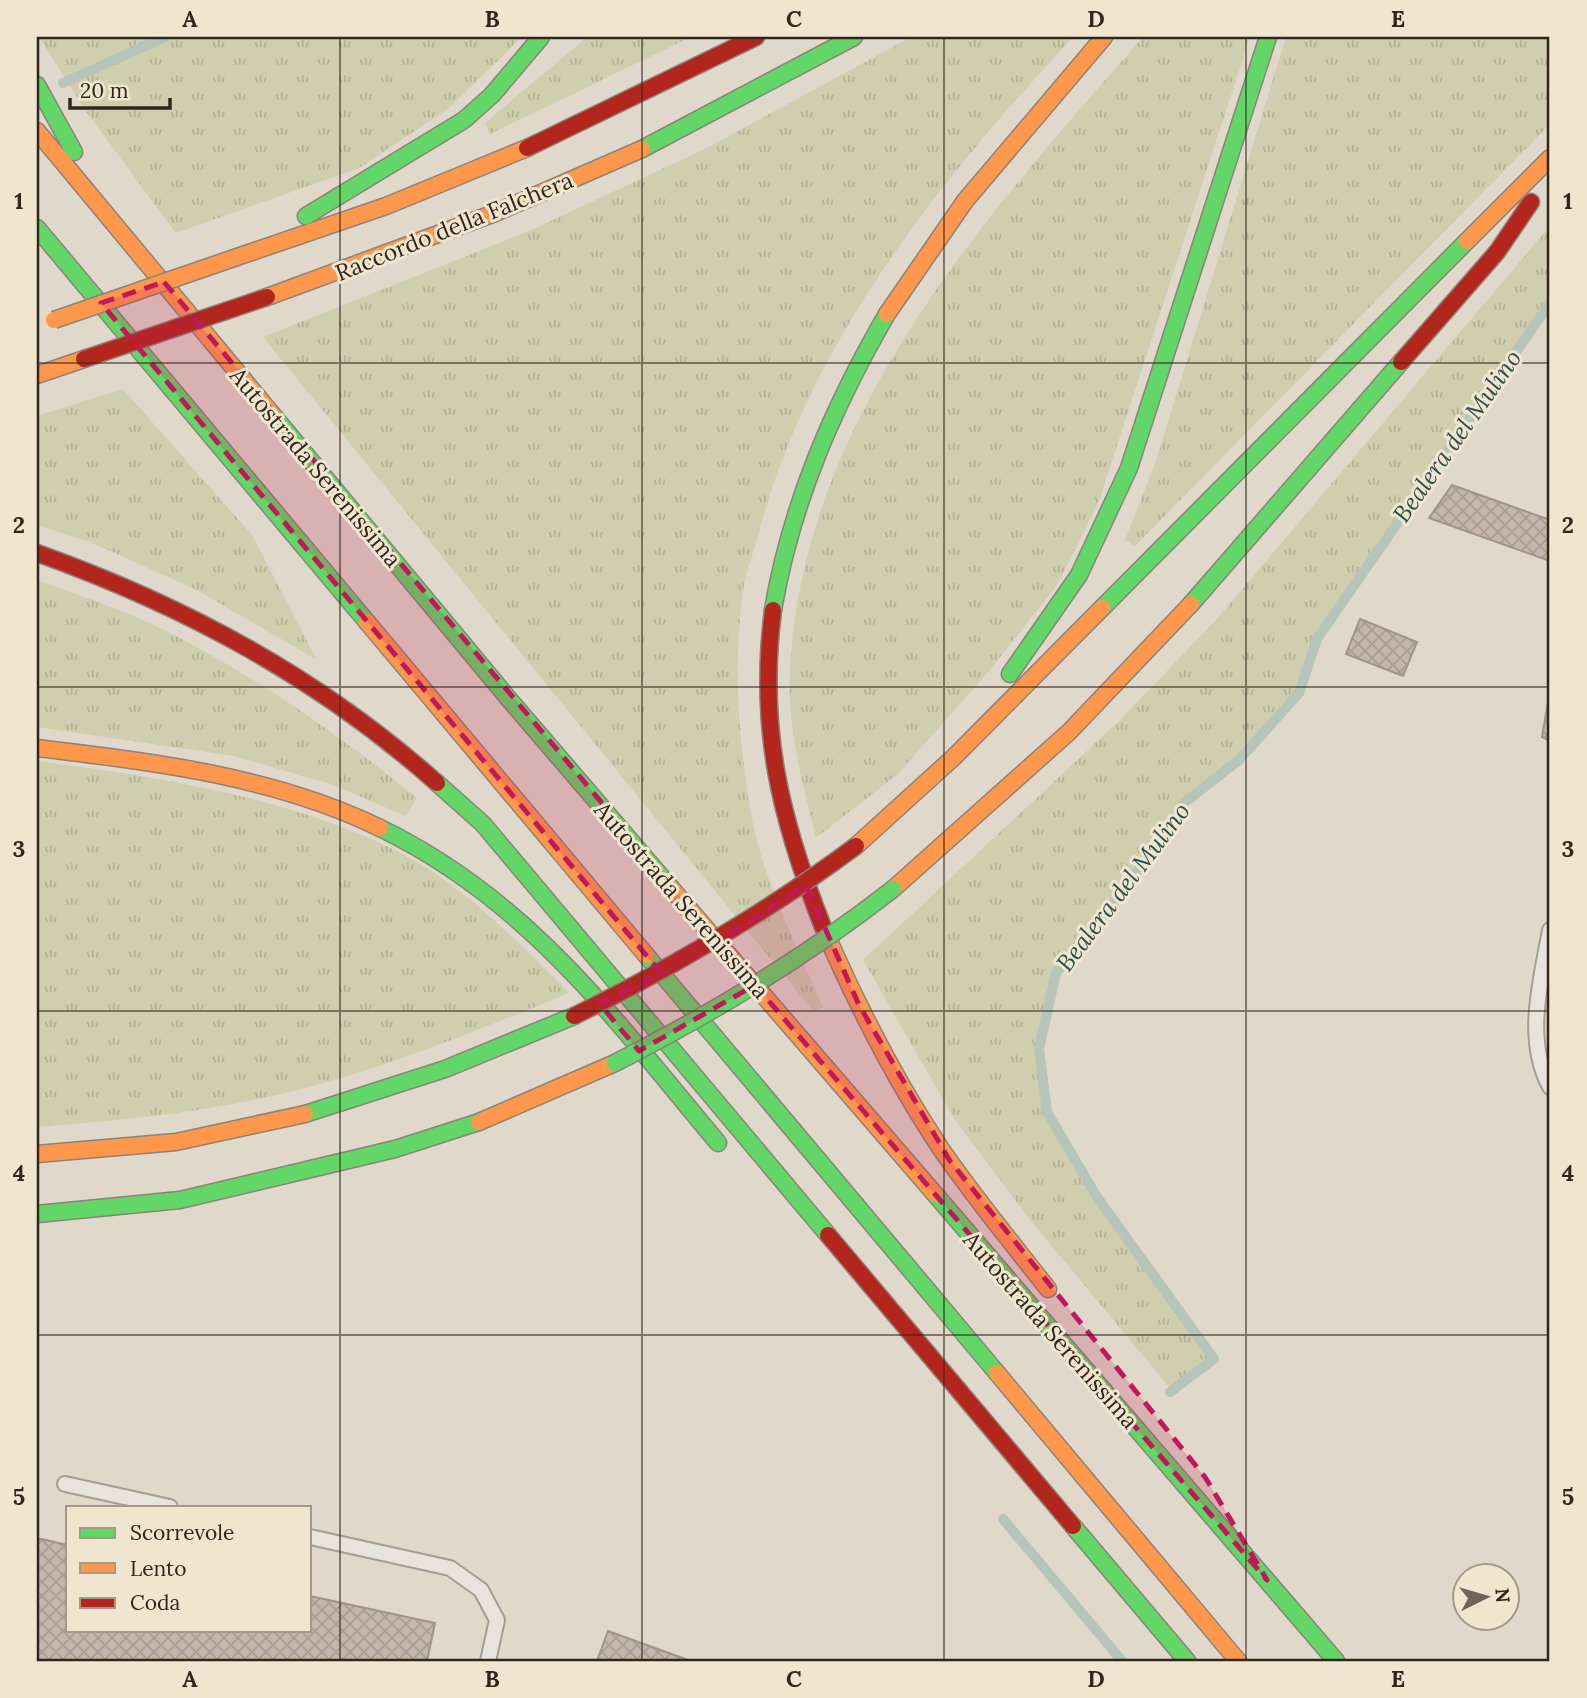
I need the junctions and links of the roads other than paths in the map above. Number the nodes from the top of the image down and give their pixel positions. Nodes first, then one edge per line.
1 (541, 37) edge
2 (560, 37) edge
3 (756, 37) edge
4 (854, 37) edge
5 (1104, 37) edge
6 (1268, 37) edge
7 (37, 85) edge
8 (492, 95) junction
9 (37, 131) edge
10 (1550, 158) edge
11 (1550, 175) edge
12 (111, 218) junction
13 (37, 228) edge
14 (237, 257) junction
15 (37, 325) edge
16 (37, 375) edge
17 (37, 553) edge
18 (37, 748) edge
19 (954, 757) junction
20 (1550, 930) edge
21 (1550, 1087) edge
22 (37, 1154) edge
23 (729, 1156) dead end
24 (37, 1214) edge
25 (1060, 1304) dead end
26 (894, 1338) dead end
27 (1010, 1451) junction
28 (65, 1485) dead end
29 (1219, 1500) dead end
30 (165, 1506) edge
31 (312, 1538) edge
32 (1267, 1580) junction
33 (488, 1661) edge
34 (1187, 1661) edge
35 (1238, 1661) edge
36 (1336, 1661) edge

1 - 8 highway
2 - 8 highway
3 - 14 highway, Raccordo della Falchera
4 - 16 highway, Raccordo della Falchera, bridge
5 - 25 highway
6 - 19 highway
7 - 12 highway
8 - 14 highway
9 - 12 highway, Autostrada Serenissima
10 - 19 highway
11 - 24 highway, bridge
12 - 32 highway, Autostrada Serenissima
13 - 35 highway
14 - 15 highway, Raccordo della Falchera, bridge
17 - 27 highway
18 - 23 highway
19 - 22 highway, bridge
20 - 21 lane
26 - 27 highway
27 - 34 highway
28 - 30 lane
29 - 32 highway
31 - 33 lane
32 - 36 highway, Autostrada Serenissima

